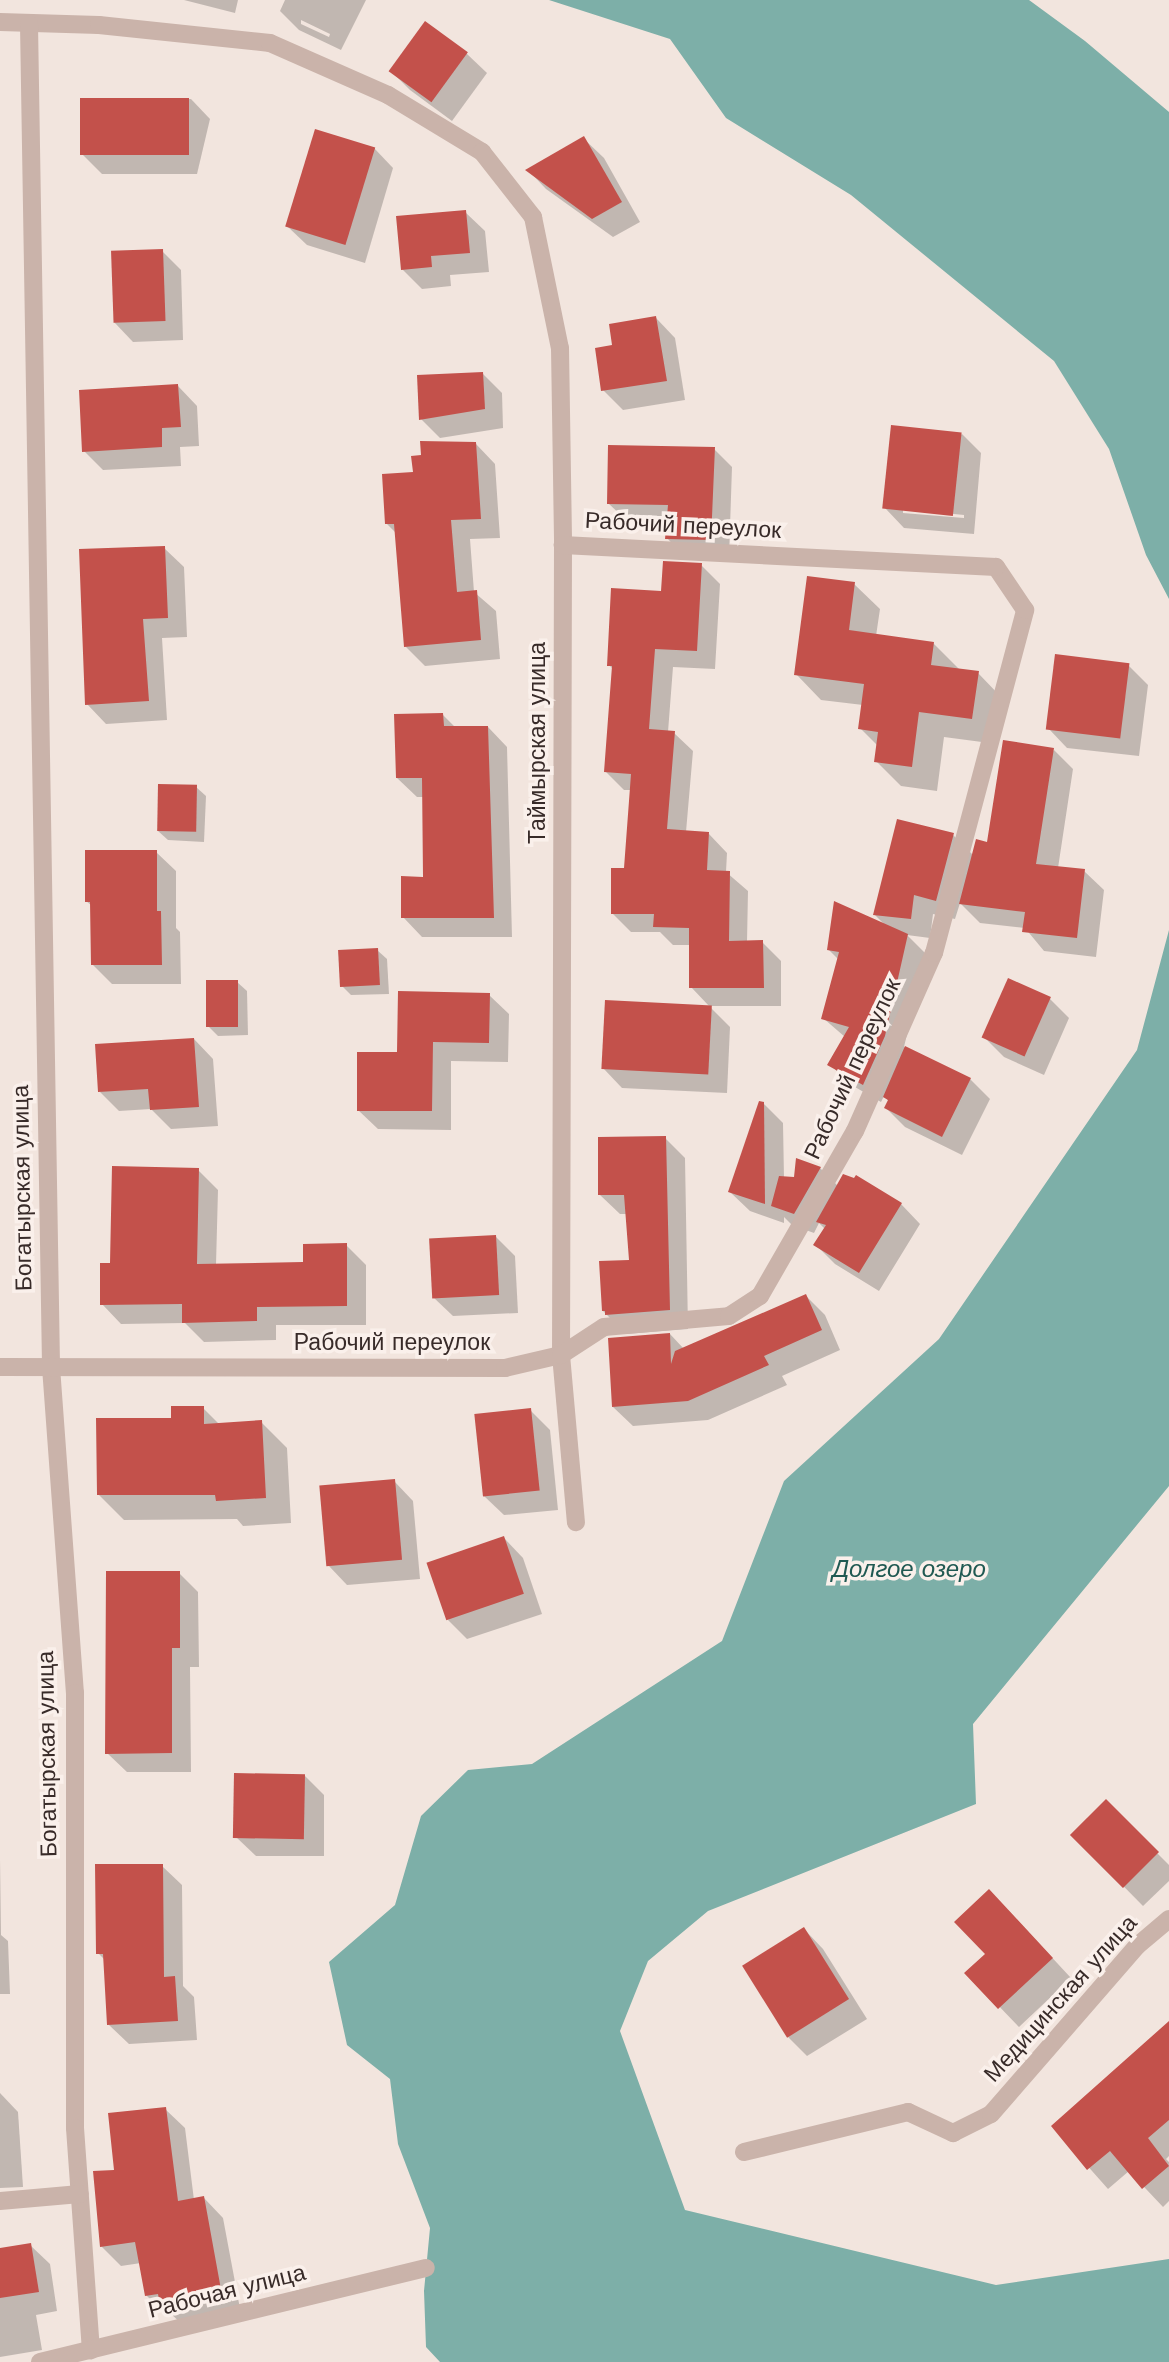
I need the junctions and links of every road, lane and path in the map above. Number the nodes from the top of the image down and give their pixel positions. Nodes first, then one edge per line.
1 (0, 22) edge
2 (29, 24) junction
3 (563, 545) junction
4 (561, 1355) junction
5 (0, 1367) edge
6 (51, 1367) junction
7 (576, 1521) dead end
8 (1169, 1919) edge
9 (744, 2152) dead end
10 (80, 2194) junction
11 (0, 2201) edge
12 (426, 2268) dead end
13 (91, 2350) junction
14 (40, 2362) edge

1 - 2 street
2 - 3 street, Таймырская улица
2 - 6 street, Богатырская улица
3 - 4 street, Таймырская улица
3 - 4 street, Рабочий переулок
4 - 6 street, Рабочий переулок
4 - 7 street, Таймырская улица
5 - 6 street, Рабочий переулок
6 - 10 street, Богатырская улица
8 - 9 street, Медицинская улица
10 - 11 street
10 - 13 street, Богатырская улица
12 - 13 street, Рабочая улица
13 - 14 street, Рабочая улица

